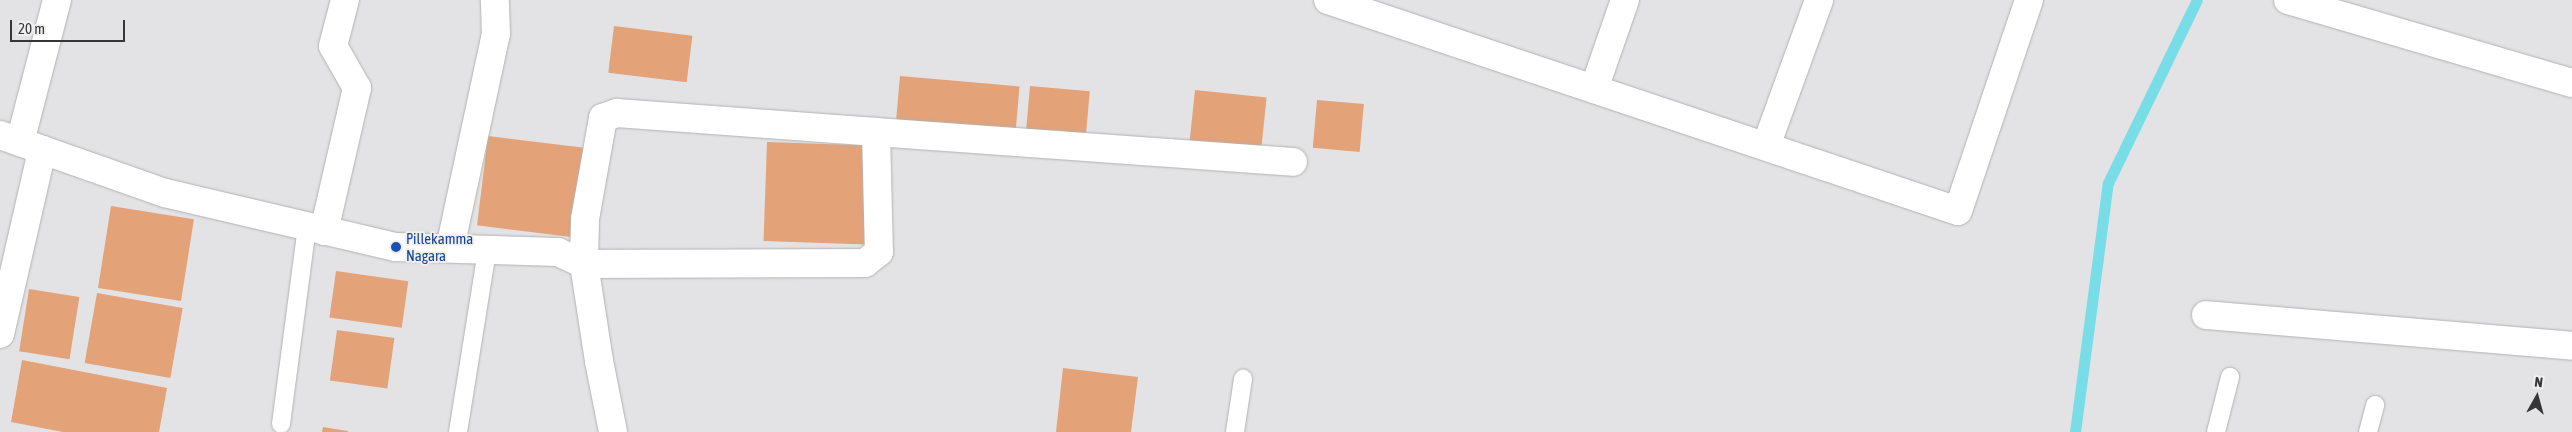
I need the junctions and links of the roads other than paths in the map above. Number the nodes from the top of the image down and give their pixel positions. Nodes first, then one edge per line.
1 (57, 0) edge
2 (345, 0) edge
3 (495, 0) edge
4 (1328, 0) edge
5 (1625, 0) edge
6 (1819, 0) edge
7 (2029, 0) edge
8 (2288, 0) edge
9 (2572, 83) edge
10 (1594, 89) junction
11 (876, 132) junction
12 (21, 142) edge
13 (1766, 146) junction
14 (1293, 162) dead end
15 (316, 229) junction
16 (450, 248) junction
17 (487, 250) junction
18 (584, 264) junction
19 (2206, 315) dead end
20 (0, 334) edge
21 (2572, 346) edge
22 (2230, 377) dead end
23 (1243, 380) dead end
24 (2375, 405) dead end
25 (281, 424) dead end
26 (458, 432) edge
27 (614, 432) edge
28 (1235, 432) edge
29 (2216, 432) edge
30 (2368, 432) edge

1 - 12 street
2 - 15 street
3 - 16 street
4 - 10 street
5 - 10 street
6 - 13 street
7 - 13 street
8 - 9 street
10 - 13 street
11 - 14 street
11 - 18 street
11 - 18 street
12 - 15 street
12 - 20 street
15 - 16 street
15 - 25 lane
16 - 17 street
17 - 18 street
17 - 26 lane
18 - 27 street
19 - 21 street
22 - 29 lane
23 - 28 lane
24 - 30 lane

